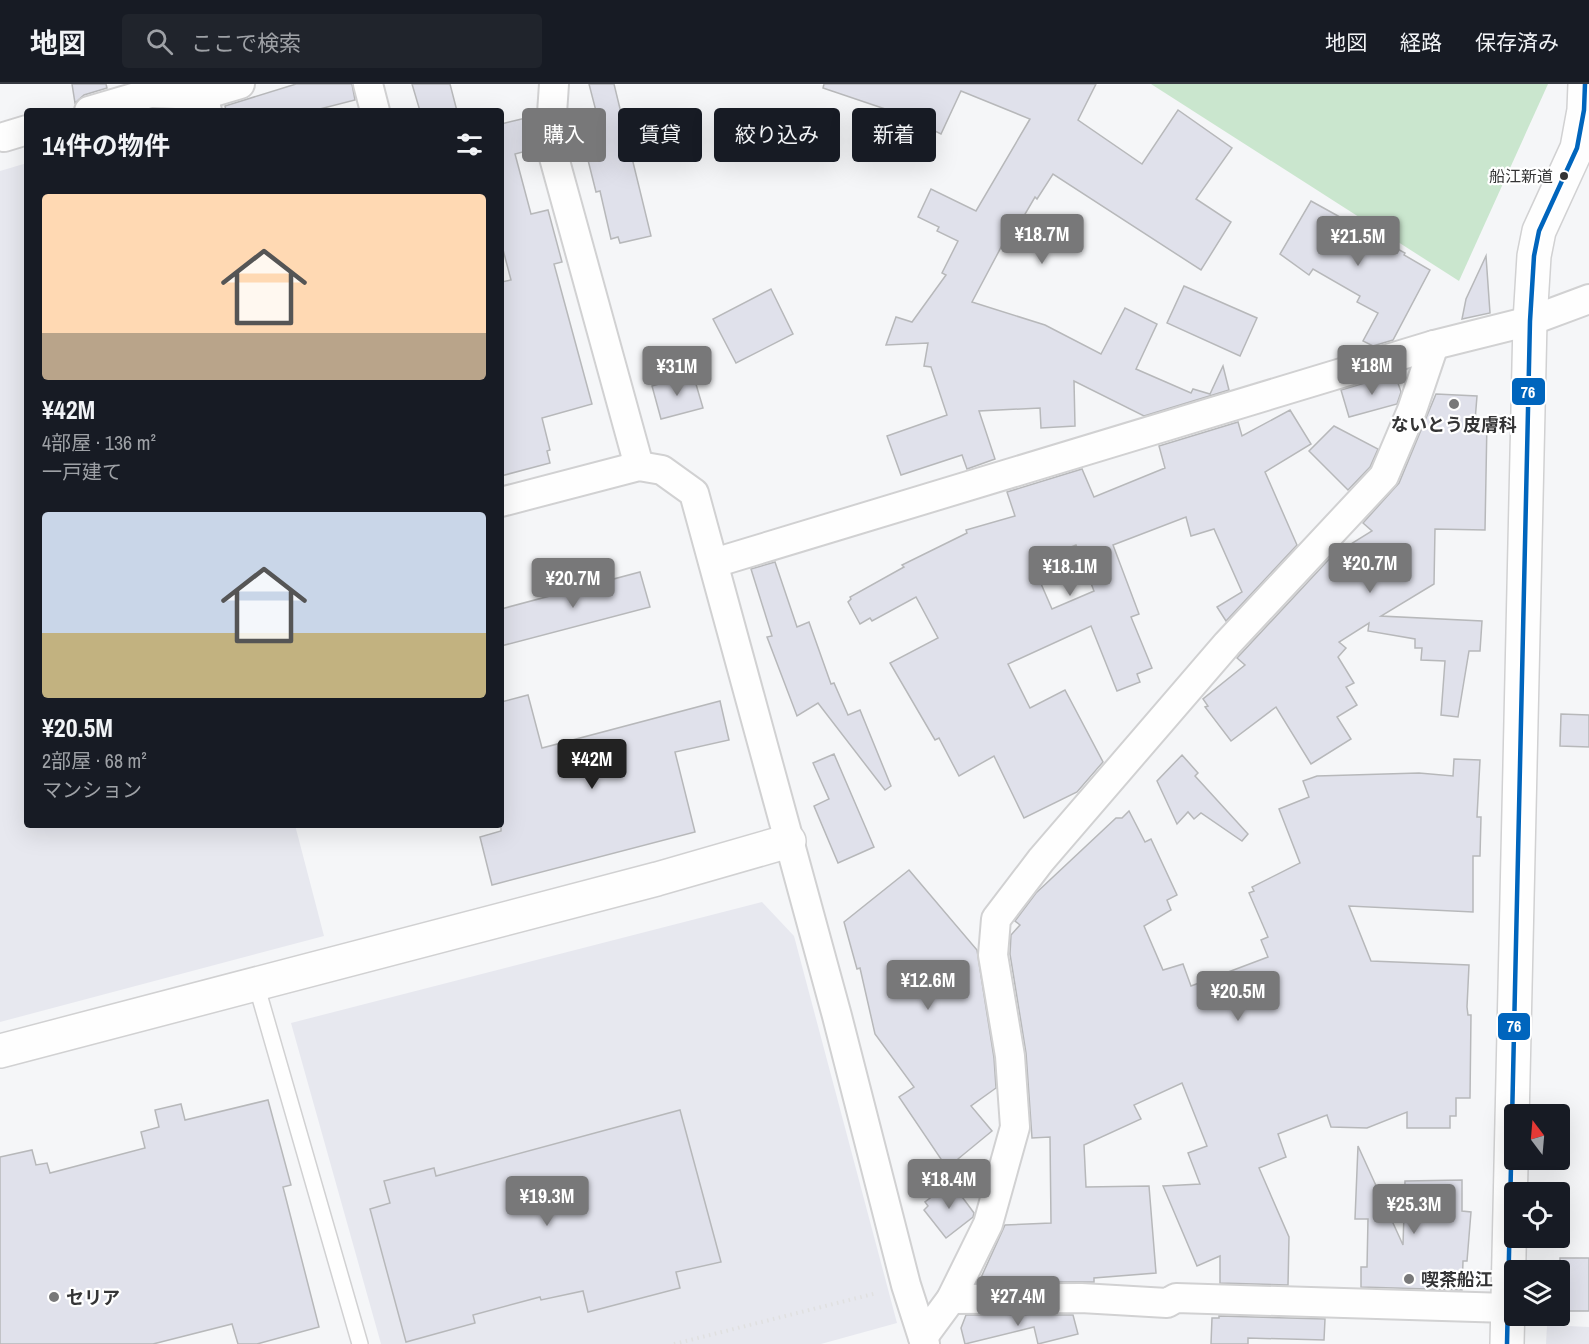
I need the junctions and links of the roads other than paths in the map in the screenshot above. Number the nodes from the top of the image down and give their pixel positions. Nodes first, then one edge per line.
1 (240, 84) edge
2 (368, 84) edge
3 (554, 84) edge
4 (1585, 84) edge
5 (149, 88) edge
6 (205, 103) edge
7 (98, 108) edge
8 (374, 108) edge
9 (1589, 298) edge
10 (1530, 321) junction
11 (1434, 345) junction
12 (639, 466) junction
13 (504, 501) edge
14 (714, 563) junction
15 (789, 841) junction
16 (256, 984) junction
17 (0, 1051) edge
18 (1509, 1260) edge
19 (951, 1299) junction
20 (1504, 1308) edge
21 (1508, 1326) edge
22 (924, 1340) edge
23 (360, 1344) edge
24 (1507, 1344) edge

1 - 6 street
2 - 8 street
3 - 12 street
4 - 10 main road
5 - 6 street
5 - 7 street
9 - 10 street
10 - 11 street
10 - 18 main road
11 - 14 street
11 - 19 street
12 - 13 street
12 - 14 street
14 - 15 street
15 - 16 main road
15 - 22 street
16 - 17 main road
16 - 23 lane
19 - 20 street
19 - 22 street
21 - 24 main road

